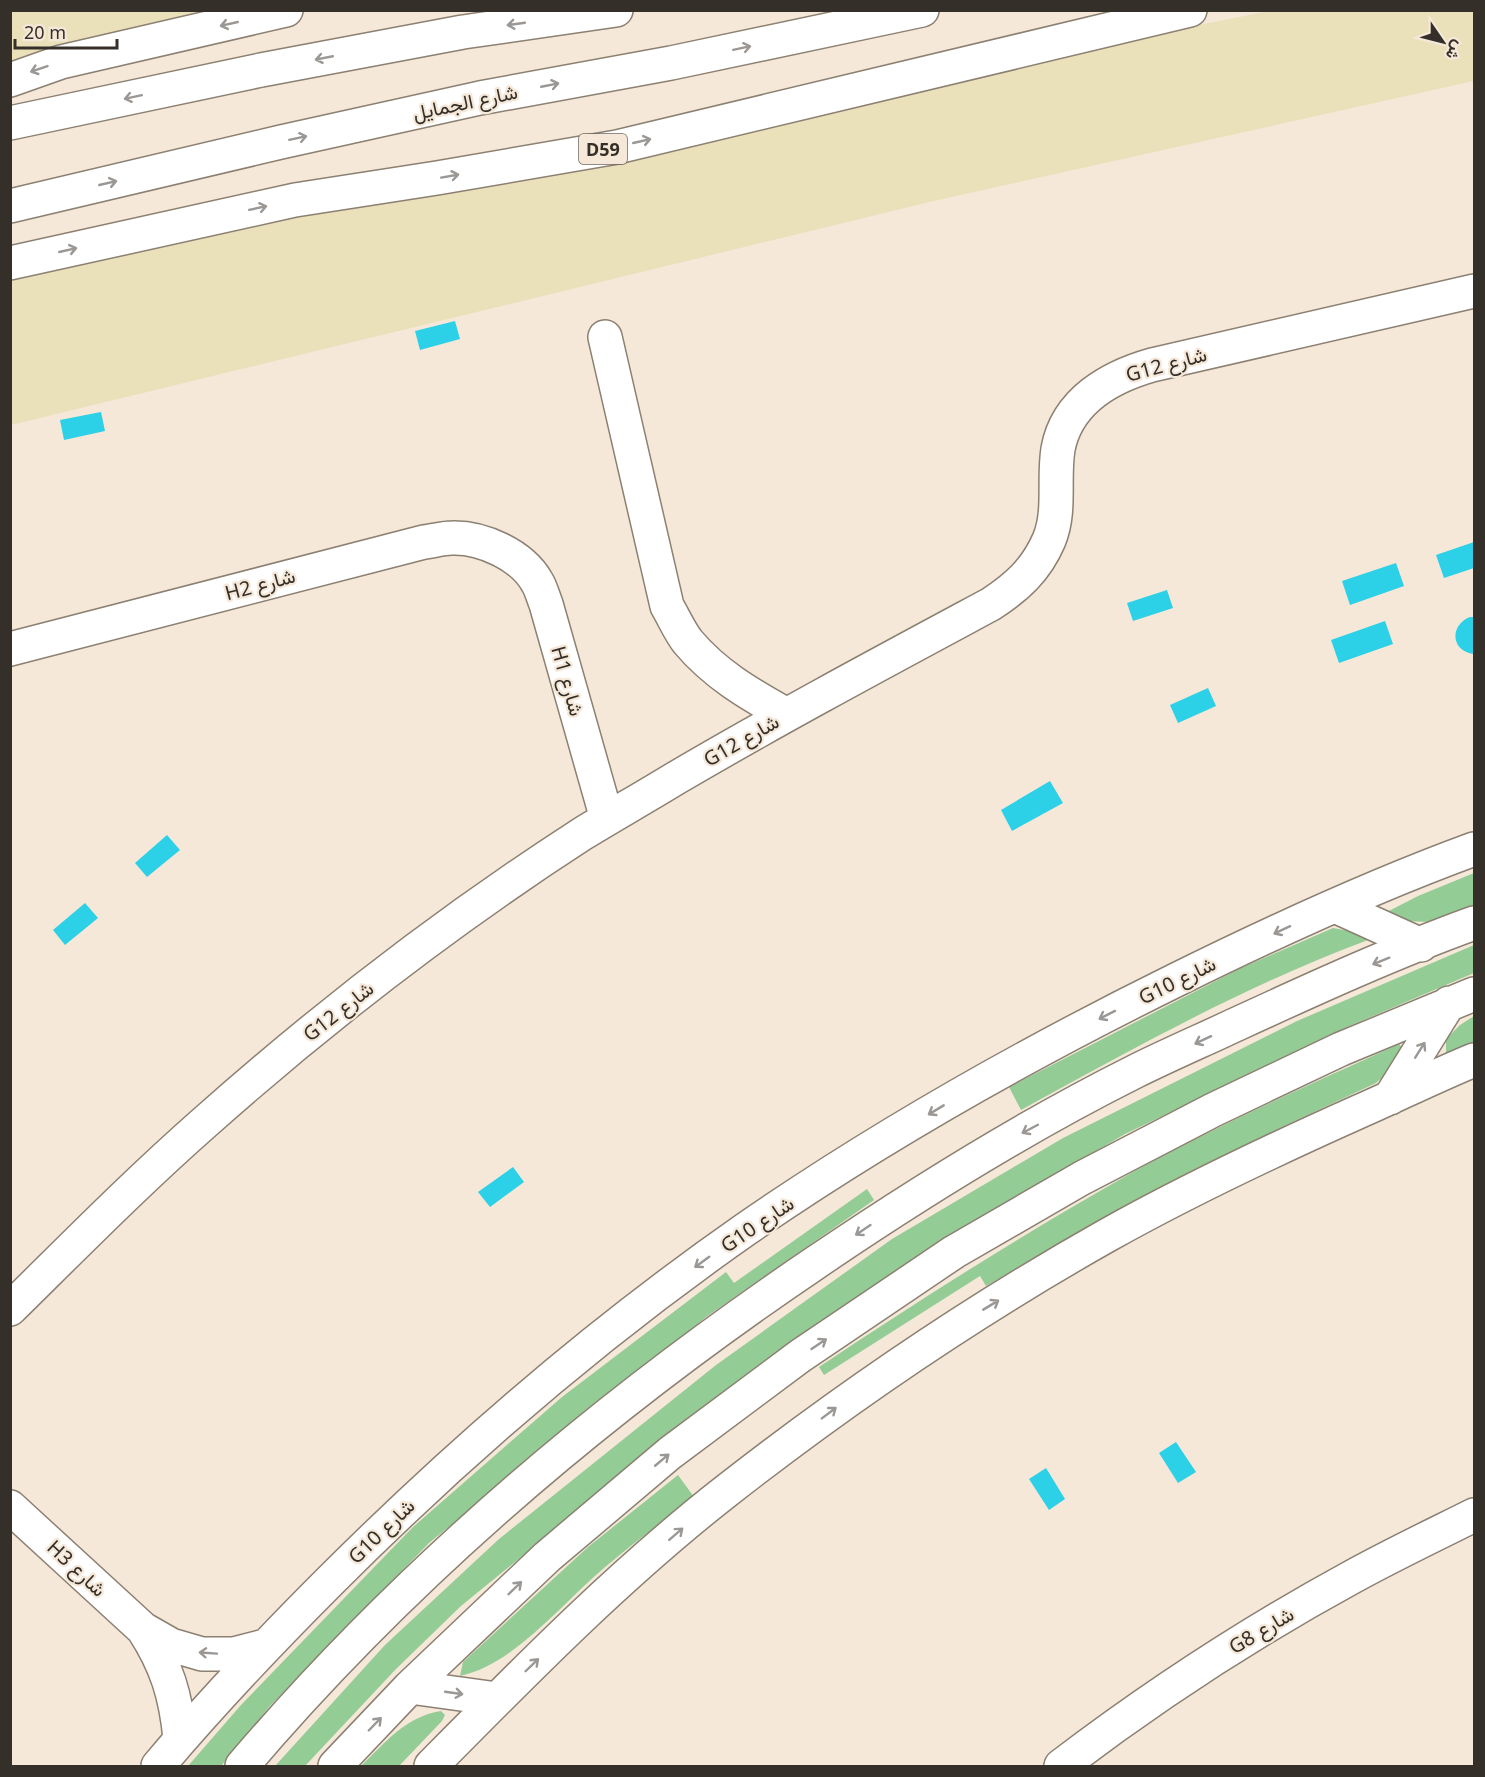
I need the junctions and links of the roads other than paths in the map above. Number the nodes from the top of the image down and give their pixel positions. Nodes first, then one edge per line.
1 (286, 10) edge
2 (616, 10) edge
3 (922, 10) edge
4 (1190, 10) edge
5 (10, 80) edge
6 (10, 123) edge
7 (10, 206) edge
8 (10, 263) edge
9 (1474, 291) edge
10 (605, 337) dead end
11 (509, 554) joint
12 (10, 649) edge
13 (785, 714) junction
14 (607, 819) junction
15 (1474, 849) edge
16 (1335, 906) junction
17 (1474, 923) edge
18 (1421, 945) junction
19 (1462, 998) edge
20 (1474, 1060) edge
21 (1390, 1098) junction
22 (10, 1309) edge
23 (10, 1507) edge
24 (1474, 1515) edge
25 (143, 1629) junction
26 (265, 1646) junction
27 (410, 1687) junction
28 (497, 1699) junction
29 (180, 1739) junction
30 (158, 1767) edge
31 (242, 1767) edge
32 (335, 1767) edge
33 (431, 1767) edge
34 (1061, 1767) edge

1 -> 5 street
2 -> 6 street
7 -> 3 street, شارع الجمايل
8 -> 4 street, D59
9 - 13 street, G12 شارع
10 - 13 street
11 - 12 street, H2 شارع
11 - 14 street, H1 شارع
13 - 14 street, G12 شارع
14 - 22 street, G12 شارع
15 - 16 street, G10 شارع
16 - 18 street
16 -> 26 street, G10 شارع
17 - 18 street
18 -> 31 street
21 -> 19 street
27 -> 19 street
20 - 21 street
28 -> 21 street
23 - 25 street, H3 شارع
24 - 34 street, G8 شارع
26 -> 25 street, H3 شارع
25 - 29 street, H3 شارع
26 - 29 street, G10 شارع
27 -> 28 street
32 -> 27 street
28 - 33 street
29 - 30 street, G10 شارع

